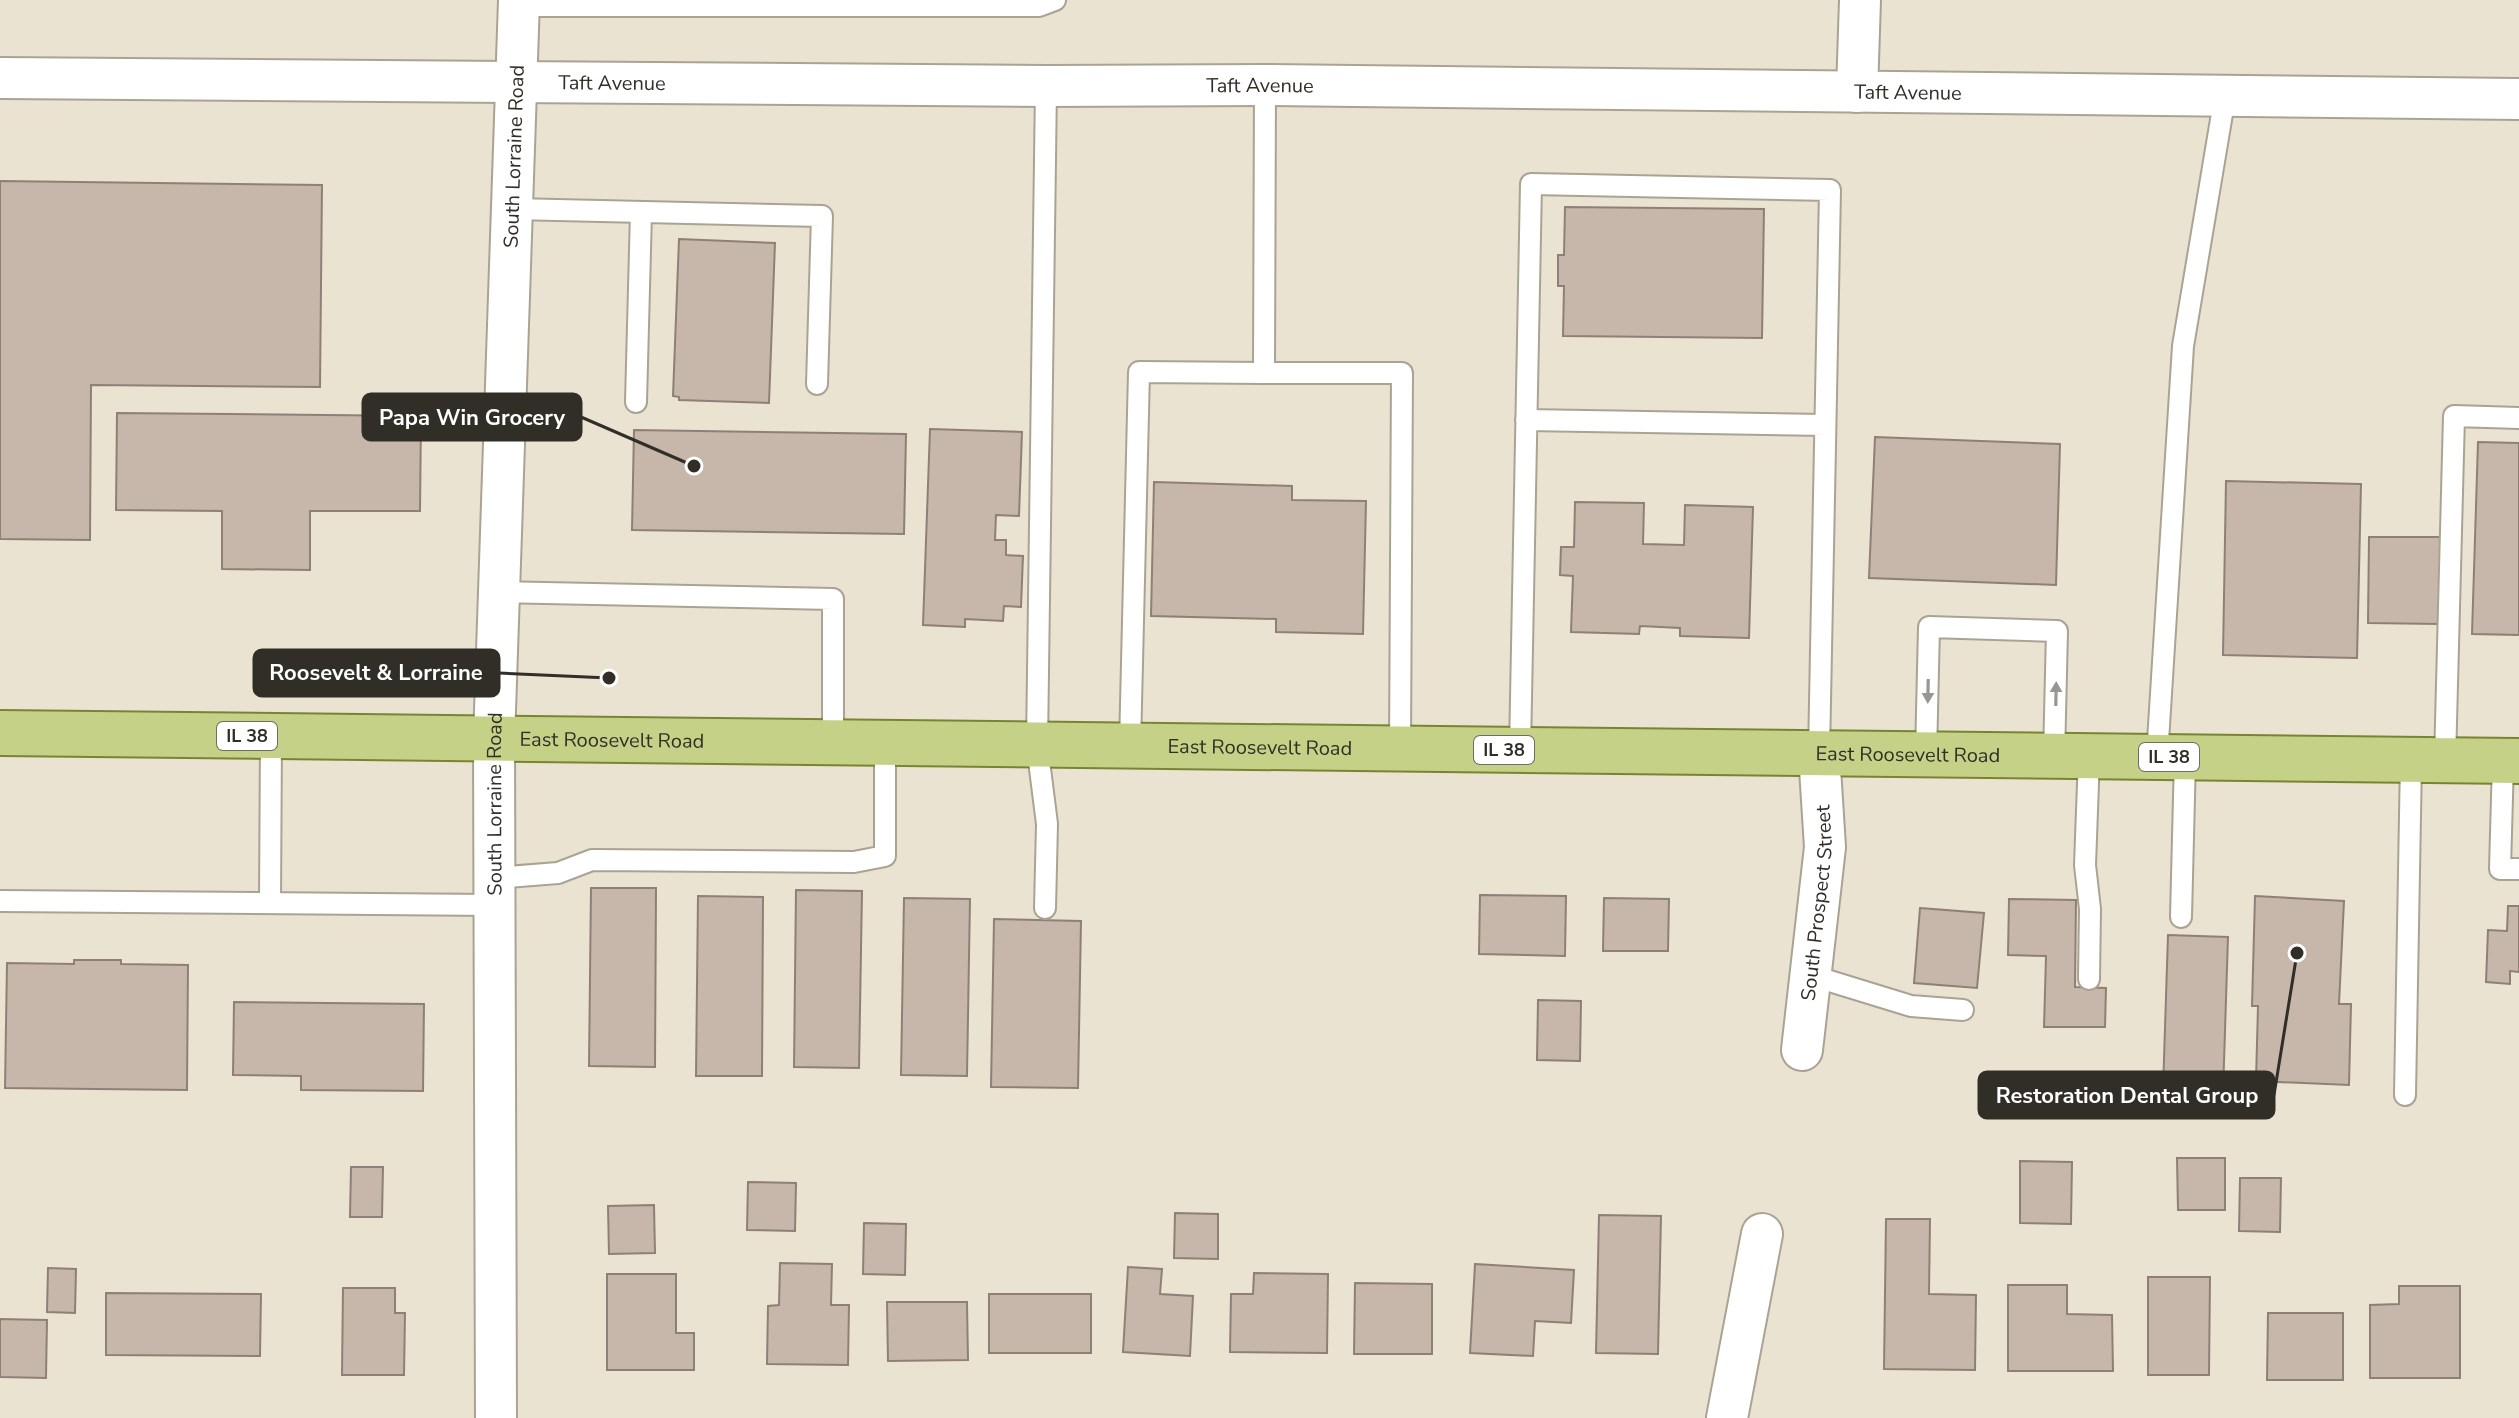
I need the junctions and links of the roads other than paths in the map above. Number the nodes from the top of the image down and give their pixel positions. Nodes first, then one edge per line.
1 (1055, 0) edge
2 (1860, 0) edge
3 (519, 3) edge
4 (0, 78) edge
5 (515, 81) junction
6 (1265, 85) junction
7 (1046, 86) junction
8 (1857, 92) junction
9 (2225, 96) junction
10 (2519, 99) edge
11 (513, 209) junction
12 (641, 212) junction
13 (1264, 373) junction
14 (817, 384) dead end
15 (636, 402) dead end
16 (2519, 418) edge
17 (1526, 420) junction
18 (1825, 425) junction
19 (501, 592) junction
20 (0, 733) edge
21 (271, 737) junction
22 (494, 740) junction
23 (833, 743) junction
24 (885, 743) junction
25 (1037, 745) junction
26 (1130, 746) junction
27 (1400, 749) junction
28 (1520, 750) junction
29 (1819, 753) junction
30 (1926, 755) junction
31 (2072, 756) junction
32 (2171, 757) junction
33 (2428, 760) junction
34 (2511, 761) edge
35 (2519, 869) edge
36 (494, 892) junction
37 (0, 901) edge
38 (270, 903) junction
39 (1045, 908) dead end
40 (2181, 917) dead end
41 (1810, 975) junction
42 (2089, 979) dead end
43 (1963, 1010) dead end
44 (1802, 1050) dead end
45 (2405, 1095) dead end
46 (1762, 1234) dead end
47 (496, 1418) edge
48 (1727, 1418) edge

1 - 3 lane
2 - 8 street
3 - 5 street, South Lorraine Road
4 - 5 street, Taft Avenue
5 - 7 street, Taft Avenue
5 - 11 street, South Lorraine Road
6 - 7 street, Taft Avenue
6 - 8 street, Taft Avenue
6 - 13 lane
7 - 25 lane
8 - 9 street, Taft Avenue
9 - 10 street, Taft Avenue
9 - 32 lane
11 - 12 lane
11 - 19 street, South Lorraine Road
12 - 14 lane
12 - 15 lane
13 - 26 lane
13 - 27 lane
16 - 33 lane
17 - 18 lane
17 - 18 lane
17 - 28 lane
18 - 29 lane
19 - 22 street, South Lorraine Road
19 - 23 lane
20 - 21 main road, East Roosevelt Road / IL 38
21 - 22 main road, East Roosevelt Road / IL 38
21 - 38 lane
22 - 23 main road, East Roosevelt Road / IL 38
22 - 36 street, South Lorraine Road
23 - 24 main road, East Roosevelt Road / IL 38
24 - 25 main road, East Roosevelt Road / IL 38
24 - 36 lane
25 - 26 main road, East Roosevelt Road / IL 38
25 - 39 lane
26 - 27 main road, East Roosevelt Road / IL 38
27 - 28 main road, East Roosevelt Road / IL 38
28 - 29 main road, East Roosevelt Road / IL 38
29 - 30 main road, East Roosevelt Road / IL 38
29 - 41 street, South Prospect Street
30 - 31 main road, East Roosevelt Road / IL 38
31 -> 30 lane
31 - 32 main road, East Roosevelt Road / IL 38
31 - 42 lane
32 - 33 main road, East Roosevelt Road / IL 38
32 - 40 lane
33 - 34 main road, East Roosevelt Road / IL 38
33 - 45 lane
34 - 35 lane
36 - 38 lane
36 - 47 street, South Lorraine Road
37 - 38 lane
41 - 43 lane
41 - 44 street, South Prospect Street
46 - 48 street

